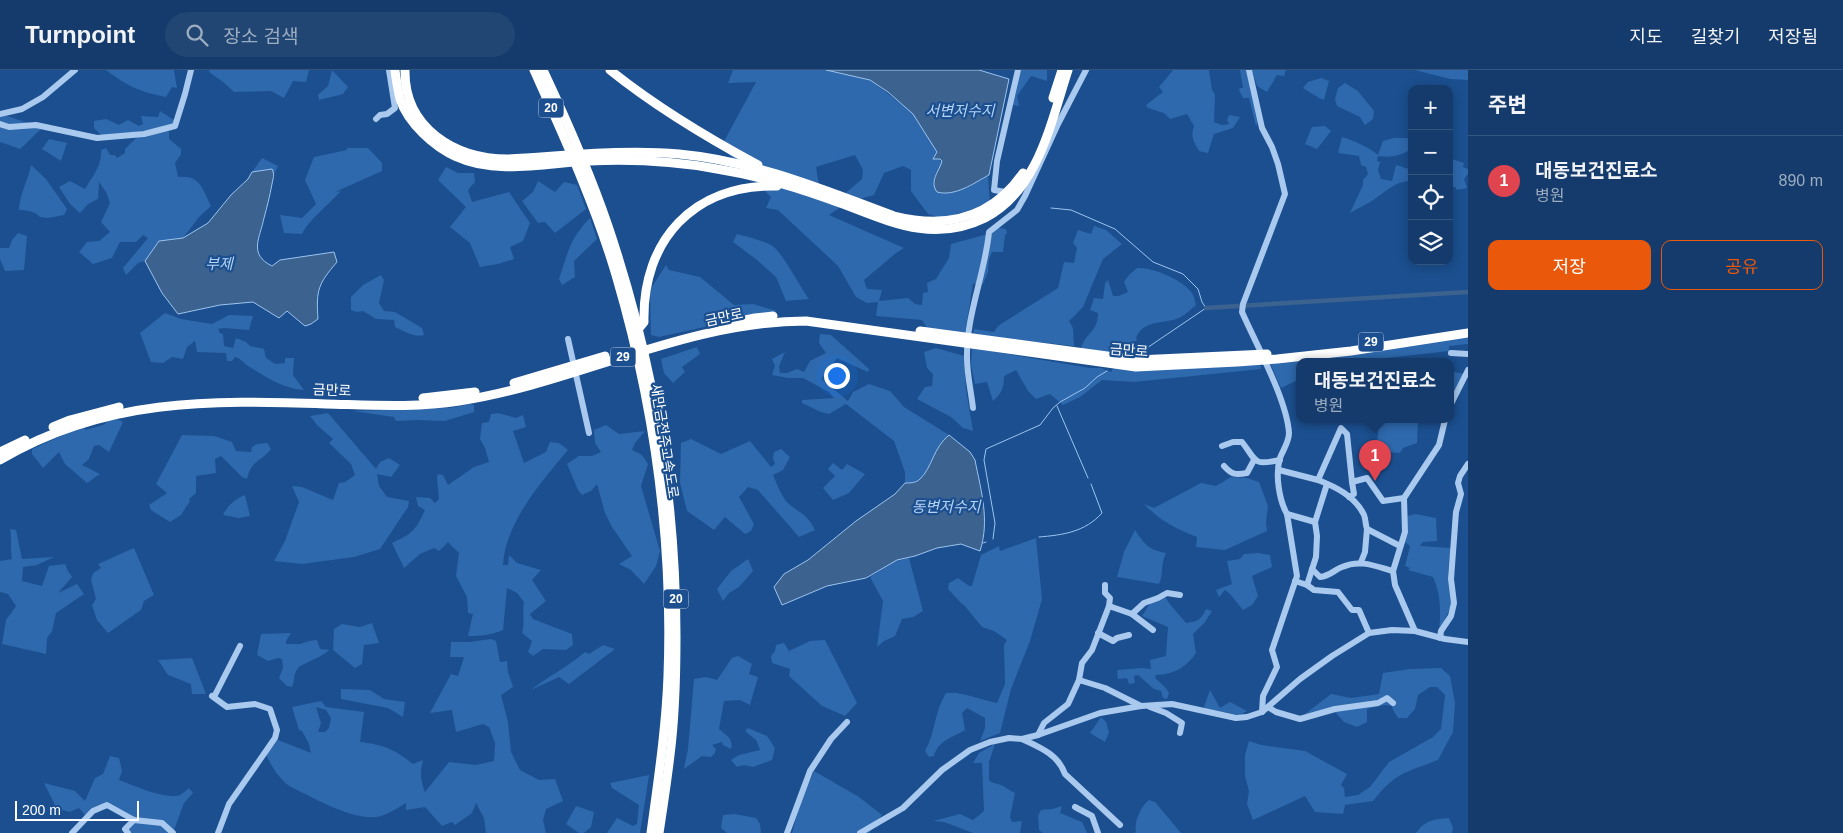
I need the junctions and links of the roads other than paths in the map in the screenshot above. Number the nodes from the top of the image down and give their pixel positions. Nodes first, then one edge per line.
1 (75, 70) edge
2 (191, 70) edge
3 (389, 70) edge
4 (396, 70) edge
5 (405, 70) edge
6 (534, 70) edge
7 (543, 70) edge
8 (610, 70) edge
9 (1018, 70) edge
10 (1060, 70) edge
11 (1070, 70) edge
12 (1086, 70) edge
13 (1249, 70) edge
14 (1061, 82) junction
15 (0, 114) edge
16 (376, 119) dead end
17 (0, 124) edge
18 (573, 146) junction
19 (781, 174) junction
20 (799, 189) junction
21 (1005, 192) dead end
22 (1468, 328) edge
23 (636, 331) junction
24 (1468, 333) edge
25 (568, 339) dead end
26 (1452, 353) dead end
27 (1468, 354) edge
28 (1275, 356) junction
29 (1254, 357) junction
30 (644, 368) junction
31 (1468, 370) edge
32 (1454, 398) edge
33 (973, 408) dead end
34 (1444, 423) edge
35 (589, 433) dead end
36 (1222, 446) dead end
37 (0, 452) edge
38 (0, 460) edge
39 (1254, 460) junction
40 (1280, 460) junction
41 (1468, 464) edge
42 (1224, 466) dead end
43 (1279, 470) junction
44 (1318, 480) junction
45 (1352, 482) junction
46 (1327, 484) junction
47 (1350, 497) junction
48 (1404, 498) junction
49 (1287, 514) junction
50 (1315, 522) junction
51 (1367, 529) junction
52 (1400, 546) junction
53 (1361, 562) junction
54 (1312, 569) junction
55 (1393, 570) junction
56 (1295, 581) junction
57 (1105, 585) dead end
58 (1307, 585) junction
59 (1180, 595) dead end
60 (1109, 606) junction
61 (1132, 614) junction
62 (1153, 630) dead end
63 (1415, 631) junction
64 (1098, 633) junction
65 (1369, 633) junction
66 (1129, 635) dead end
67 (1440, 638) junction
68 (1468, 642) edge
69 (240, 646) dead end
70 (1079, 680) junction
71 (1393, 703) dead end
72 (1143, 706) junction
73 (1268, 707) junction
74 (1262, 712) junction
75 (847, 722) dead end
76 (1180, 732) dead end
77 (1038, 736) junction
78 (1022, 738) junction
79 (1093, 802) junction
80 (1075, 807) dead end
81 (1083, 810) junction
82 (134, 820) junction
83 (1120, 825) dead end
84 (72, 833) edge
85 (128, 833) edge
86 (174, 833) edge
87 (218, 833) edge
88 (651, 833) edge
89 (659, 833) edge
90 (788, 833) edge
91 (860, 833) edge
92 (1098, 833) edge

1 - 15 street
2 - 17 street
3 - 16 street
4 - 20 highway
5 - 19 highway
6 - 18 highway, 새만금전주고속도로 / 20
7 - 18 highway, 새만금전주고속도로 / 20
8 - 19 highway
9 - 21 street
10 - 14 highway
11 - 14 highway
12 - 33 street
13 - 40 street
14 - 19 highway
14 - 20 highway
18 - 23 highway, 새만금전주고속도로 / 20
20 - 23 highway
22 - 28 highway, 금만로 / 29
23 - 30 highway, 새만금전주고속도로 / 20
24 - 28 highway, 금만로 / 29
25 - 35 street
26 - 27 street
28 - 29 highway, 금만로 / 29
29 - 37 highway, 금만로 / 29
29 - 38 highway, 금만로 / 29
30 - 88 highway, 새만금전주고속도로 / 20
30 - 89 highway, 새만금전주고속도로 / 20
31 - 32 street
34 - 48 street
36 - 39 street
39 - 40 street
39 - 42 street
40 - 43 street
41 - 67 street
43 - 44 street
43 - 49 street
44 - 45 street
44 - 46 street
45 - 47 street
45 - 48 street
46 - 47 street
46 - 50 street
47 - 51 street
48 - 52 street
49 - 50 street
49 - 56 street
50 - 54 street
51 - 52 street
51 - 53 street
52 - 55 street
53 - 54 street
53 - 55 street
54 - 58 street
55 - 63 street
56 - 58 street
56 - 74 street
57 - 60 street
58 - 65 street
59 - 61 street
60 - 61 street
60 - 64 street
61 - 62 street
63 - 65 street
63 - 67 street
64 - 66 street
64 - 70 street
65 - 73 street
67 - 68 street
69 - 87 street
70 - 72 street
70 - 77 street
71 - 73 street
72 - 74 street
72 - 76 street
72 - 77 street
73 - 74 street
75 - 90 street
77 - 78 street
78 - 79 street
78 - 91 street
79 - 81 street
79 - 83 street
80 - 81 street
81 - 92 street
82 - 84 street
82 - 85 street
82 - 86 street

